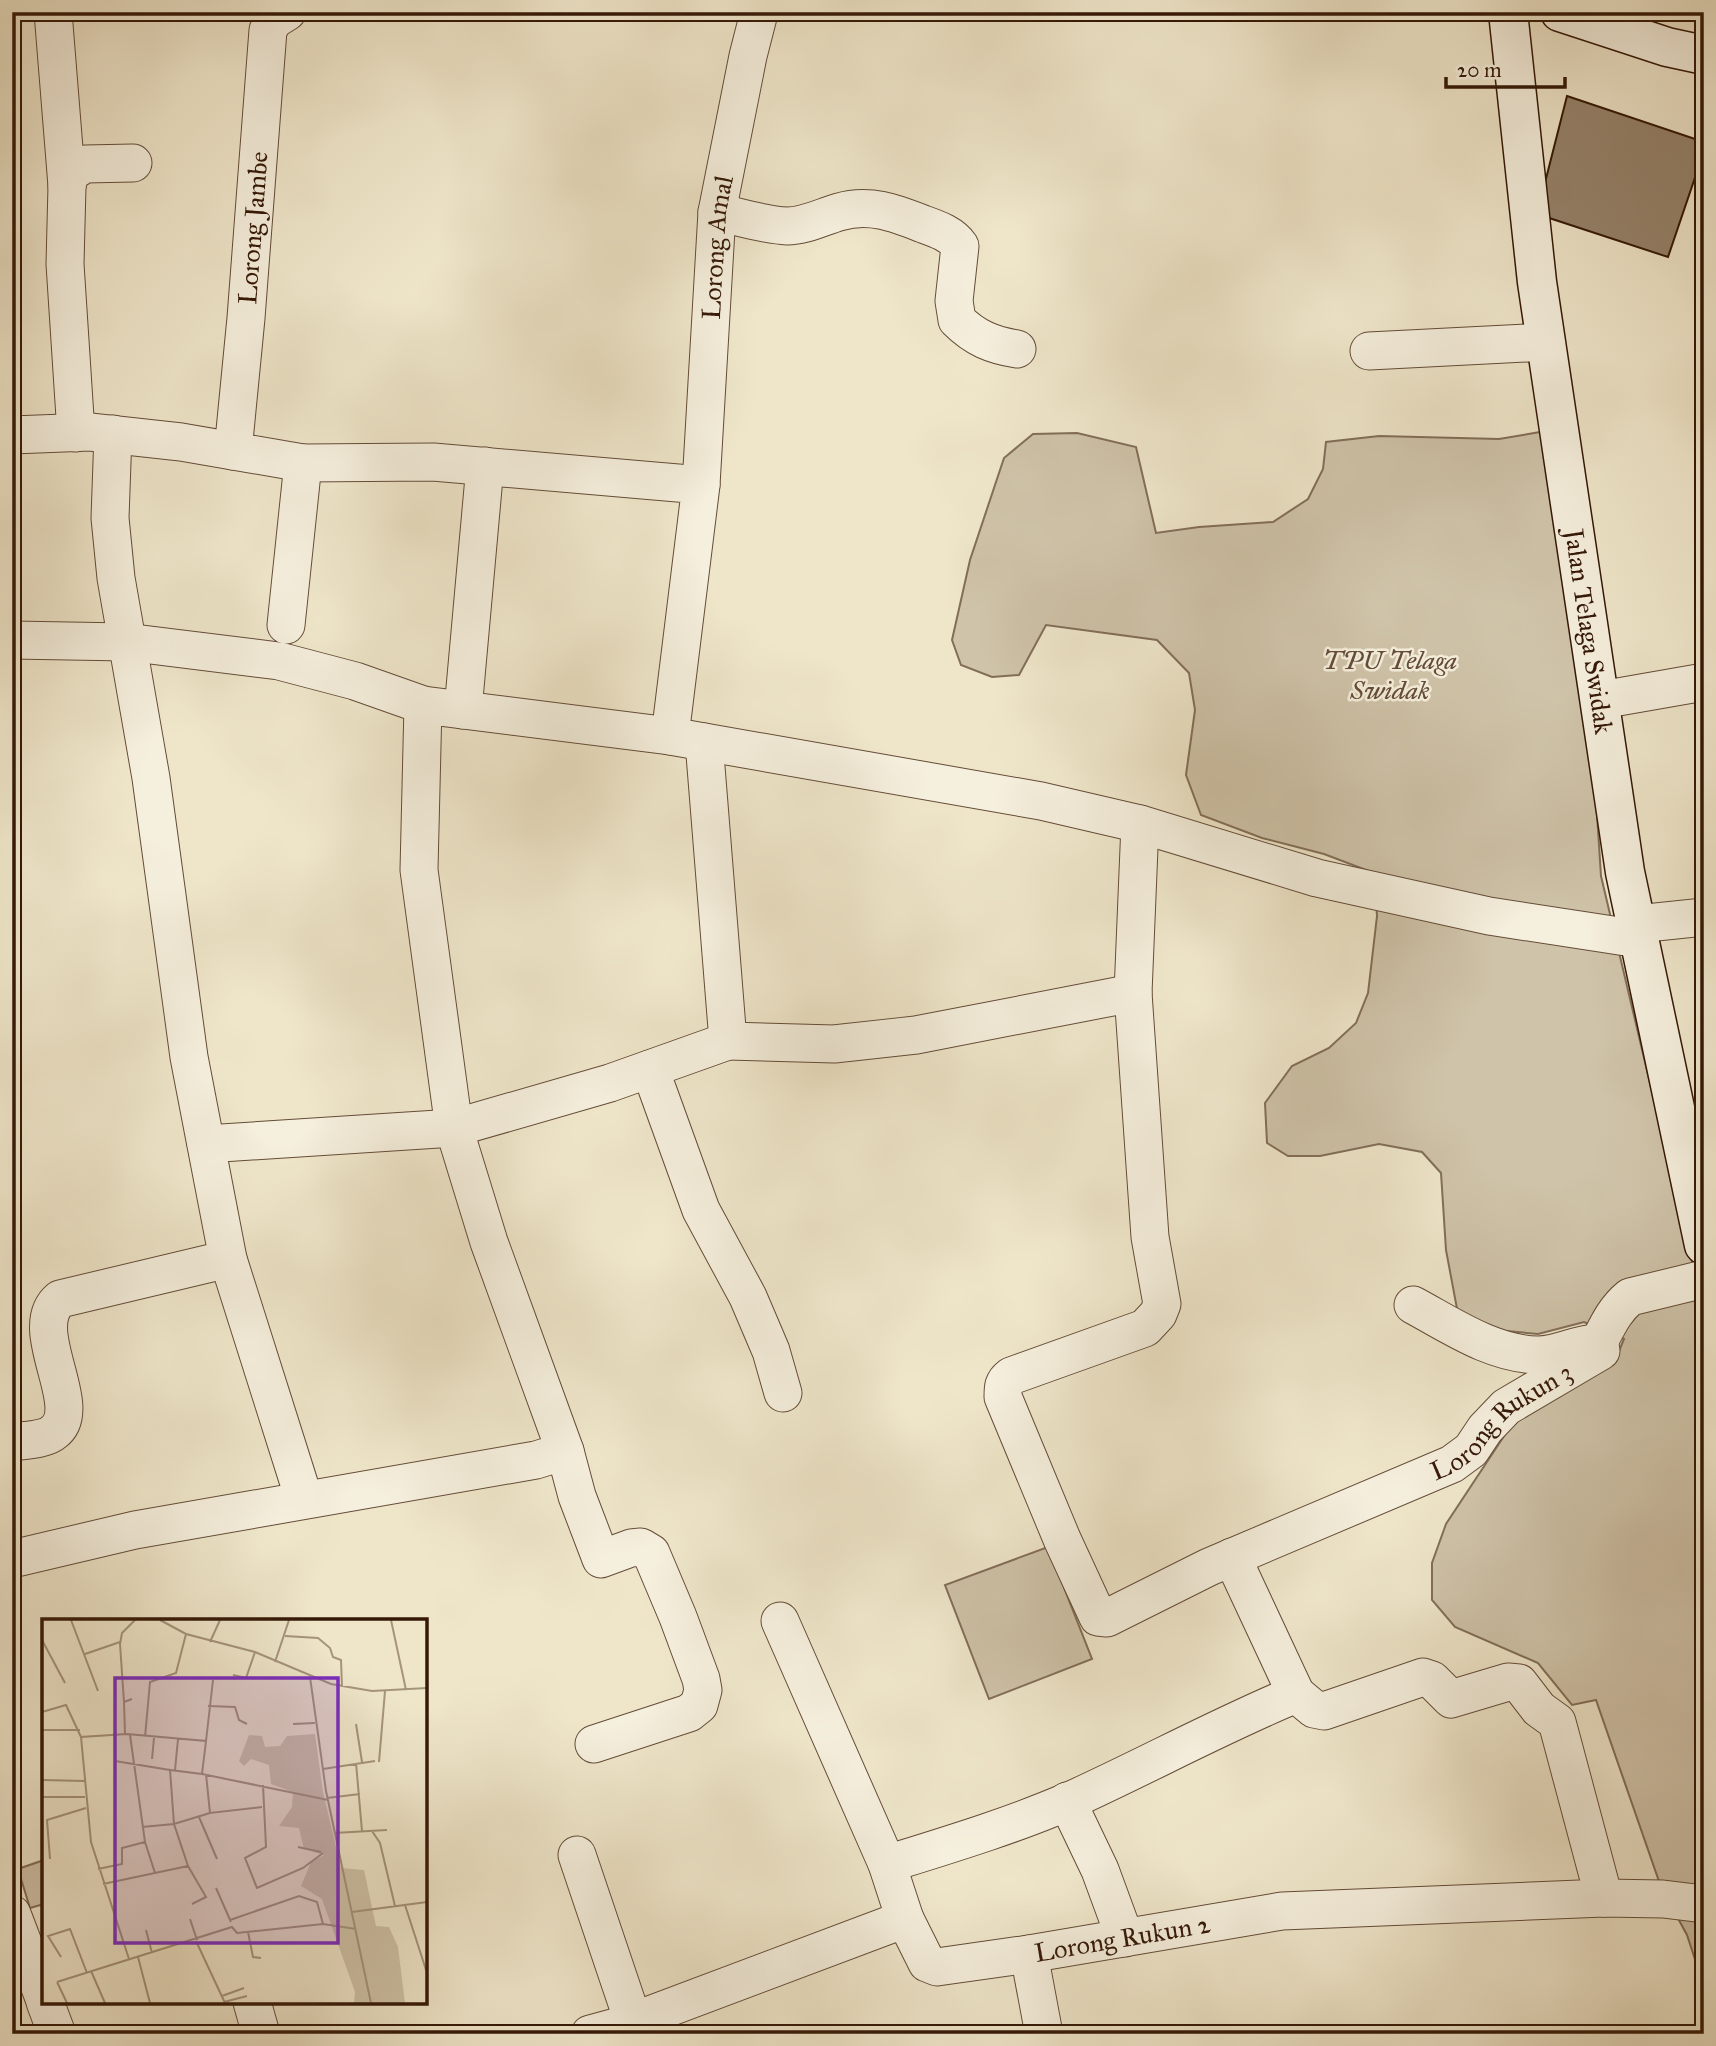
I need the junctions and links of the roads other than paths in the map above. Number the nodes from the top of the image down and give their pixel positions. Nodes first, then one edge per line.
1 (53, 12) edge
2 (287, 12) edge
3 (1508, 12) edge
4 (1560, 12) edge
5 (759, 13) edge
6 (1704, 55) edge
7 (133, 163) dead end
8 (67, 186) junction
9 (717, 212) junction
10 (1546, 342) junction
11 (1017, 349) dead end
12 (1369, 351) dead end
13 (76, 433) junction
14 (113, 434) junction
15 (12, 435) edge
16 (233, 451) junction
17 (303, 463) junction
18 (485, 466) junction
19 (701, 485) junction
20 (286, 625) dead end
21 (12, 640) edge
22 (126, 642) junction
23 (1704, 682) edge
24 (1601, 700) junction
25 (423, 705) junction
26 (463, 710) junction
27 (687, 739) junction
28 (1140, 824) junction
29 (1704, 917) edge
30 (1638, 932) junction
31 (1133, 993) junction
32 (729, 1041) junction
33 (650, 1069) junction
34 (454, 1128) junction
35 (206, 1144) junction
36 (1698, 1192) edge
37 (1704, 1245) edge
38 (229, 1259) junction
39 (1704, 1279) edge
40 (1413, 1305) dead end
41 (1598, 1344) junction
42 (783, 1393) dead end
43 (12, 1442) edge
44 (565, 1451) junction
45 (304, 1499) junction
46 (12, 1559) edge
47 (1221, 1562) junction
48 (780, 1621) dead end
49 (1296, 1693) junction
50 (594, 1744) dead end
51 (1067, 1801) junction
52 (577, 1854) dead end
53 (887, 1864) junction
54 (1604, 1898) junction
55 (1704, 1905) edge
56 (12, 1914) edge
57 (905, 1919) junction
58 (1125, 1938) junction
59 (1029, 1954) junction
60 (42, 1995) edge
61 (46, 2004) edge
62 (253, 2004) edge
63 (618, 2028) edge
64 (57, 2034) edge
65 (261, 2034) edge
66 (1044, 2034) edge

1 - 8 street
2 - 16 street, Lorong Jambe
3 - 10 street, Jalan Telaga Swidak
4 - 6 street
5 - 9 street, Lorong Amal
7 - 8 street
8 - 13 street
9 - 11 street
9 - 19 street, Lorong Amal
10 - 12 street
10 - 24 street, Jalan Telaga Swidak
13 - 14 street
13 - 15 street
14 - 16 street
14 - 22 street
16 - 17 street
17 - 18 street
17 - 20 street
18 - 19 street
18 - 26 street
19 - 27 street, Lorong Amal
21 - 22 street
22 - 25 street
22 - 35 street
23 - 24 street
24 - 30 street, Jalan Telaga Swidak
25 - 26 street
25 - 34 street
26 - 27 street
27 - 28 street
27 - 32 street, Lorong Amal
28 - 30 street
28 - 31 street
29 - 30 street
30 - 36 street, Jalan Telaga Swidak
31 - 32 street
31 - 47 street
32 - 33 street
33 - 34 street
33 - 42 street
34 - 35 street
34 - 44 street
35 - 38 street
36 - 37 street, Jalan Telaga Swidak
38 - 43 street
38 - 45 street
39 - 41 street
40 - 41 street, Lorong Rukun 3
41 - 47 street, Lorong Rukun 3
44 - 45 street
44 - 50 street
45 - 46 street
47 - 49 street
48 - 53 street
49 - 51 street
49 - 54 street
51 - 53 street
51 - 58 street
52 - 63 street
53 - 57 street
54 - 55 street, Lorong Rukun 2
54 - 58 street, Lorong Rukun 2
56 - 60 street
57 - 59 street, Lorong Rukun 2
57 - 63 street
58 - 59 street, Lorong Rukun 2
59 - 66 street
61 - 64 street
62 - 65 street

